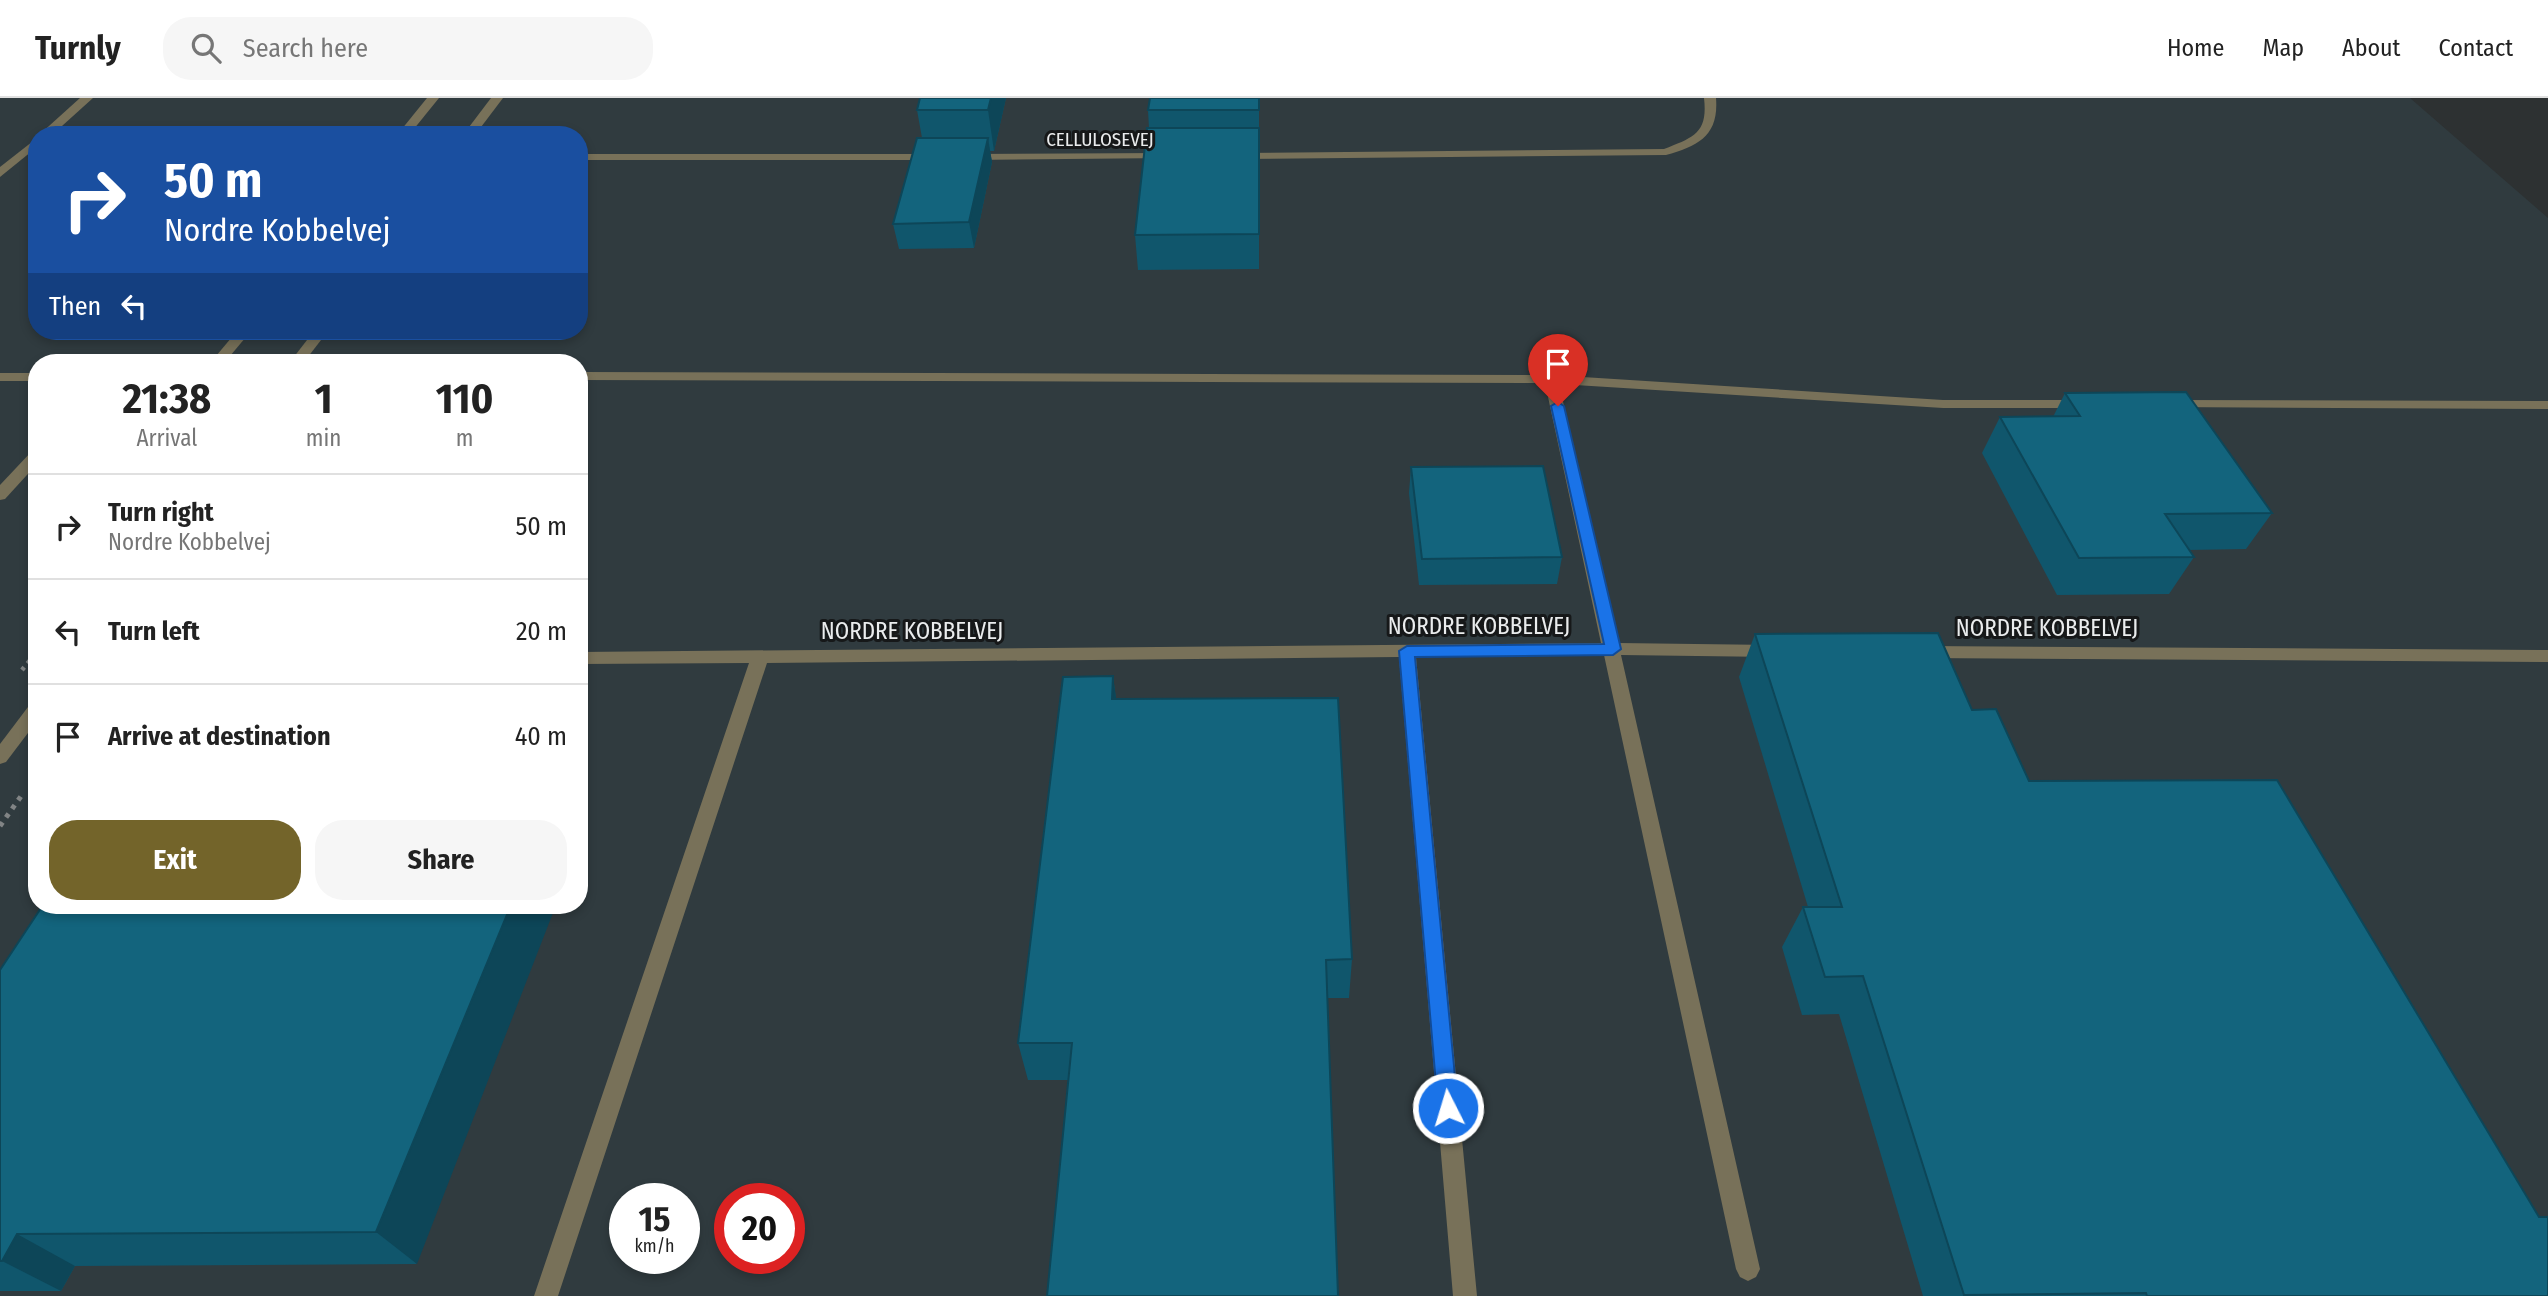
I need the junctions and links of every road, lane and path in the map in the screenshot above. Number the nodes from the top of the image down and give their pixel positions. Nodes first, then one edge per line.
1 (87, 98) edge
2 (433, 98) edge
3 (496, 98) edge
4 (1710, 98) edge
5 (55, 126) edge
6 (410, 126) edge
7 (476, 126) edge
8 (28, 149) edge
9 (1174, 156) edge
10 (1216, 156) edge
11 (588, 158) edge
12 (0, 173) edge
13 (236, 340) edge
14 (314, 340) edge
15 (225, 354) edge
16 (303, 354) edge
17 (588, 376) edge
18 (0, 377) edge
19 (28, 377) edge
20 (1551, 379) junction
21 (2094, 404) edge
22 (2149, 404) edge
23 (2548, 405) edge
24 (28, 464) edge
25 (0, 495) edge
26 (1613, 649) junction
27 (1407, 651) junction
28 (1794, 651) edge
29 (1906, 652) edge
30 (2548, 656) edge
31 (760, 657) junction
32 (588, 658) edge
33 (28, 720) edge
34 (0, 757) edge
35 (28, 786) edge
36 (0, 825) edge
37 (1748, 1269) dead end
38 (546, 1296) edge
39 (1465, 1296) edge

1 - 5 street
2 - 6 street
3 - 7 street
4 - 10 street
8 - 12 street
9 - 11 street, CELLULOSEVEJ
13 - 15 street
14 - 16 street
17 - 20 street
18 - 19 street
20 - 21 street
20 - 26 street
22 - 23 street
24 - 25 street
26 - 27 street, NORDRE KOBBELVEJ
26 - 28 street, NORDRE KOBBELVEJ
26 - 37 street
27 - 31 street, NORDRE KOBBELVEJ
27 - 39 street
29 - 30 street, NORDRE KOBBELVEJ
31 - 32 street, NORDRE KOBBELVEJ
31 - 38 street
33 - 34 street
35 - 36 path

